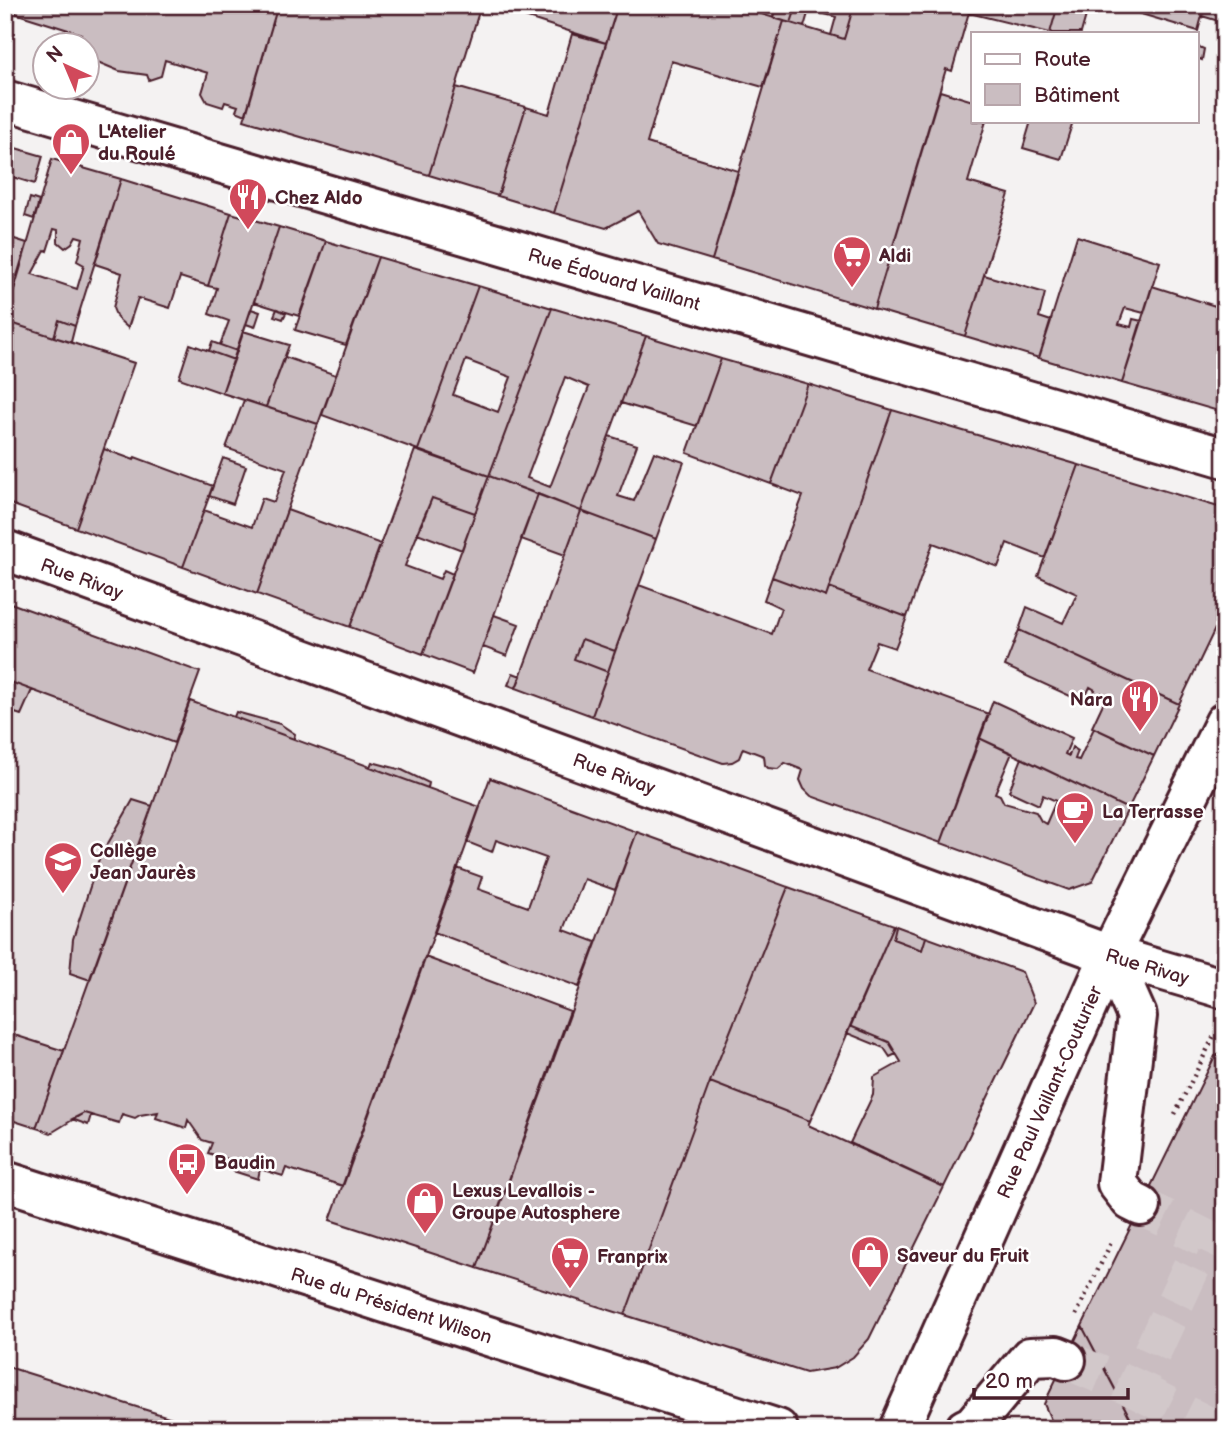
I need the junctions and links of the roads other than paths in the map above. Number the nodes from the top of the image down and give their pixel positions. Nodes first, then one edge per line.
1 (5, 100) edge
2 (1225, 458) edge
3 (5, 550) edge
4 (1225, 722) edge
5 (1110, 955) junction
6 (1225, 989) edge
7 (5, 1181) edge
8 (1142, 1206) tunnel mouth
9 (1066, 1360) tunnel mouth
10 (778, 1429) edge
11 (899, 1429) edge
12 (965, 1429) edge

1 - 2 street, Rue Édouard Vaillant
3 - 5 street, Rue Rivay
4 - 5 street, Rue Paul Vaillant-Couturier
5 - 6 street, Rue Rivay
5 - 8 street
5 - 11 street, Rue Paul Vaillant-Couturier
7 - 10 street, Rue du Président Wilson
9 - 12 street

